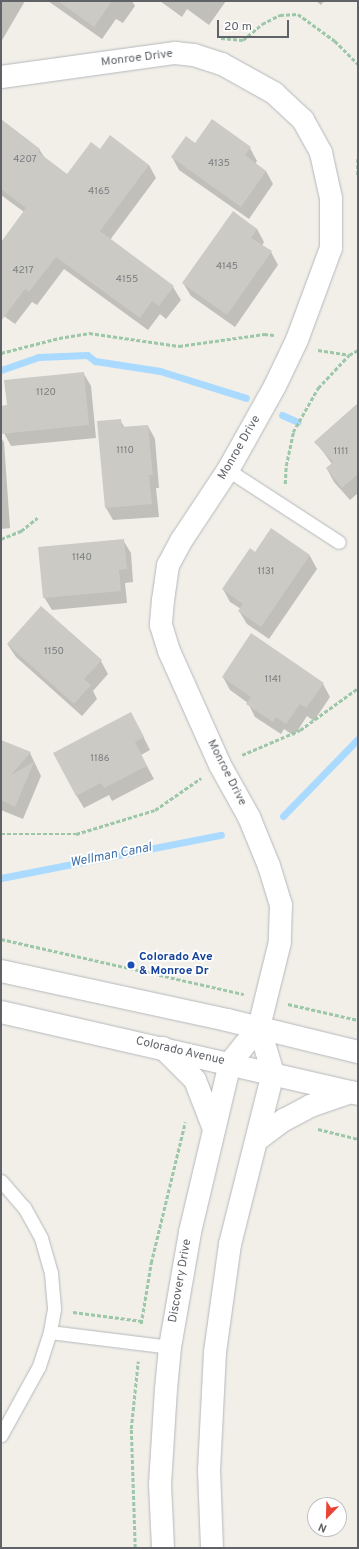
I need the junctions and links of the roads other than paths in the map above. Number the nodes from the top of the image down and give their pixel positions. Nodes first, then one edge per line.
1 (1, 76) edge
2 (228, 470) junction
3 (339, 542) dead end
4 (1, 971) edge
5 (1, 1012) edge
6 (259, 1027) junction
7 (163, 1048) junction
8 (358, 1052) edge
9 (230, 1063) junction
10 (273, 1073) junction
11 (355, 1093) edge
12 (214, 1129) junction
13 (257, 1140) junction
14 (1, 1181) edge
15 (50, 1332) junction
16 (170, 1347) junction
17 (1, 1435) edge
18 (163, 1548) edge
19 (212, 1548) edge

1 - 2 street, Monroe Drive
2 - 3 lane
2 - 6 street, Monroe Drive
4 - 6 street
5 - 7 street, Colorado Avenue
6 - 8 street
6 - 9 street, Discovery Drive
6 - 10 street, Monroe Drive
7 - 9 street, Colorado Avenue
7 - 12 street
9 - 10 street, Colorado Avenue
9 - 12 street, Discovery Drive
10 - 11 street, Colorado Avenue
10 - 13 street
11 - 13 street
12 - 16 street, Discovery Drive
13 - 19 street
14 - 15 lane
15 - 16 lane
15 - 17 lane
16 - 18 street, Discovery Drive

